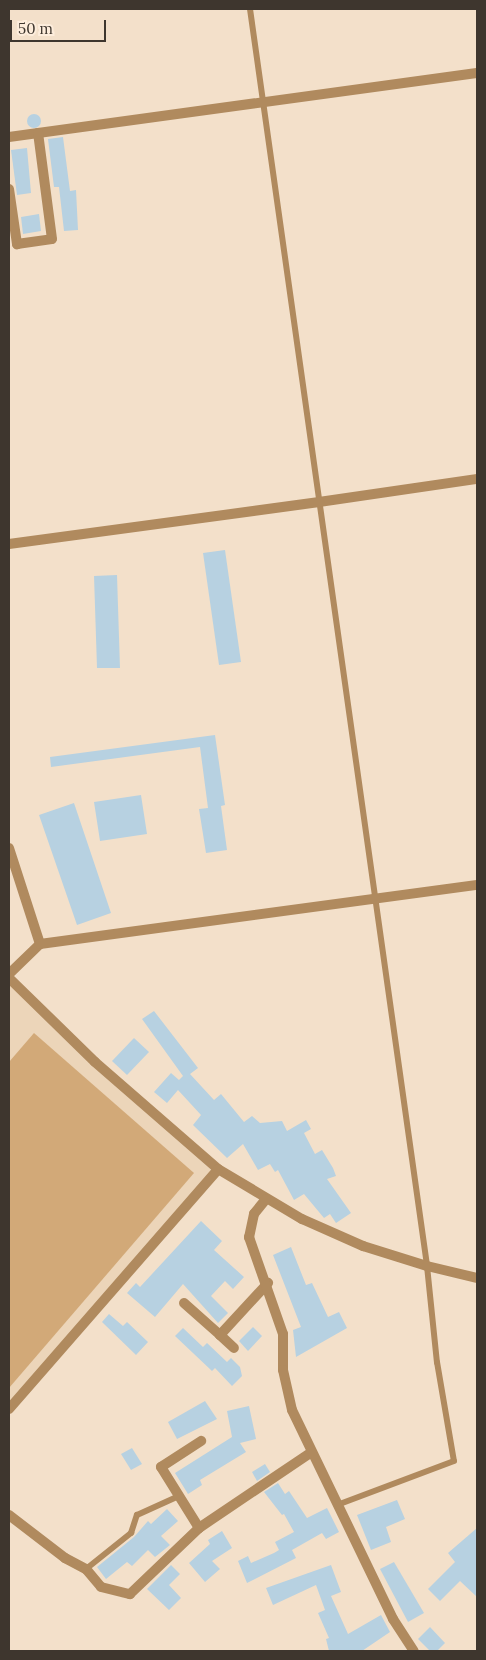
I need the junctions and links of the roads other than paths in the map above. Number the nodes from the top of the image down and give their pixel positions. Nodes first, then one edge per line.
1 (250, 9) edge
2 (477, 73) edge
3 (263, 104) junction
4 (38, 133) junction
5 (9, 137) edge
6 (9, 189) edge
7 (477, 479) edge
8 (319, 502) junction
9 (9, 544) edge
10 (9, 848) edge
11 (477, 885) edge
12 (375, 899) junction
13 (40, 944) junction
14 (9, 974) edge
15 (9, 978) edge
16 (218, 1169) junction
17 (266, 1199) junction
18 (427, 1266) junction
19 (477, 1278) edge
20 (268, 1283) junction
21 (184, 1303) dead end
22 (220, 1335) junction
23 (234, 1348) dead end
24 (9, 1409) edge
25 (201, 1440) dead end
26 (310, 1453) junction
27 (179, 1496) junction
28 (337, 1506) junction
29 (9, 1515) edge
30 (199, 1528) junction
31 (86, 1569) junction
32 (414, 1651) edge

1 - 3 lane
2 - 3 street
3 - 4 street
3 - 8 lane
4 - 5 street
4 - 6 street
7 - 8 street
8 - 9 street
8 - 12 lane
10 - 13 street
11 - 12 street
12 - 13 street
12 - 18 lane
13 - 14 street
15 - 16 street
16 - 17 street
16 - 24 street
17 - 18 street
17 - 20 street
18 - 19 street
18 - 28 lane
20 - 22 street
20 - 26 street
21 - 22 street
22 - 23 street
25 - 27 street
26 - 28 street
26 - 30 street
27 - 30 street
27 - 31 lane
28 - 32 street
29 - 31 street
30 - 31 street

